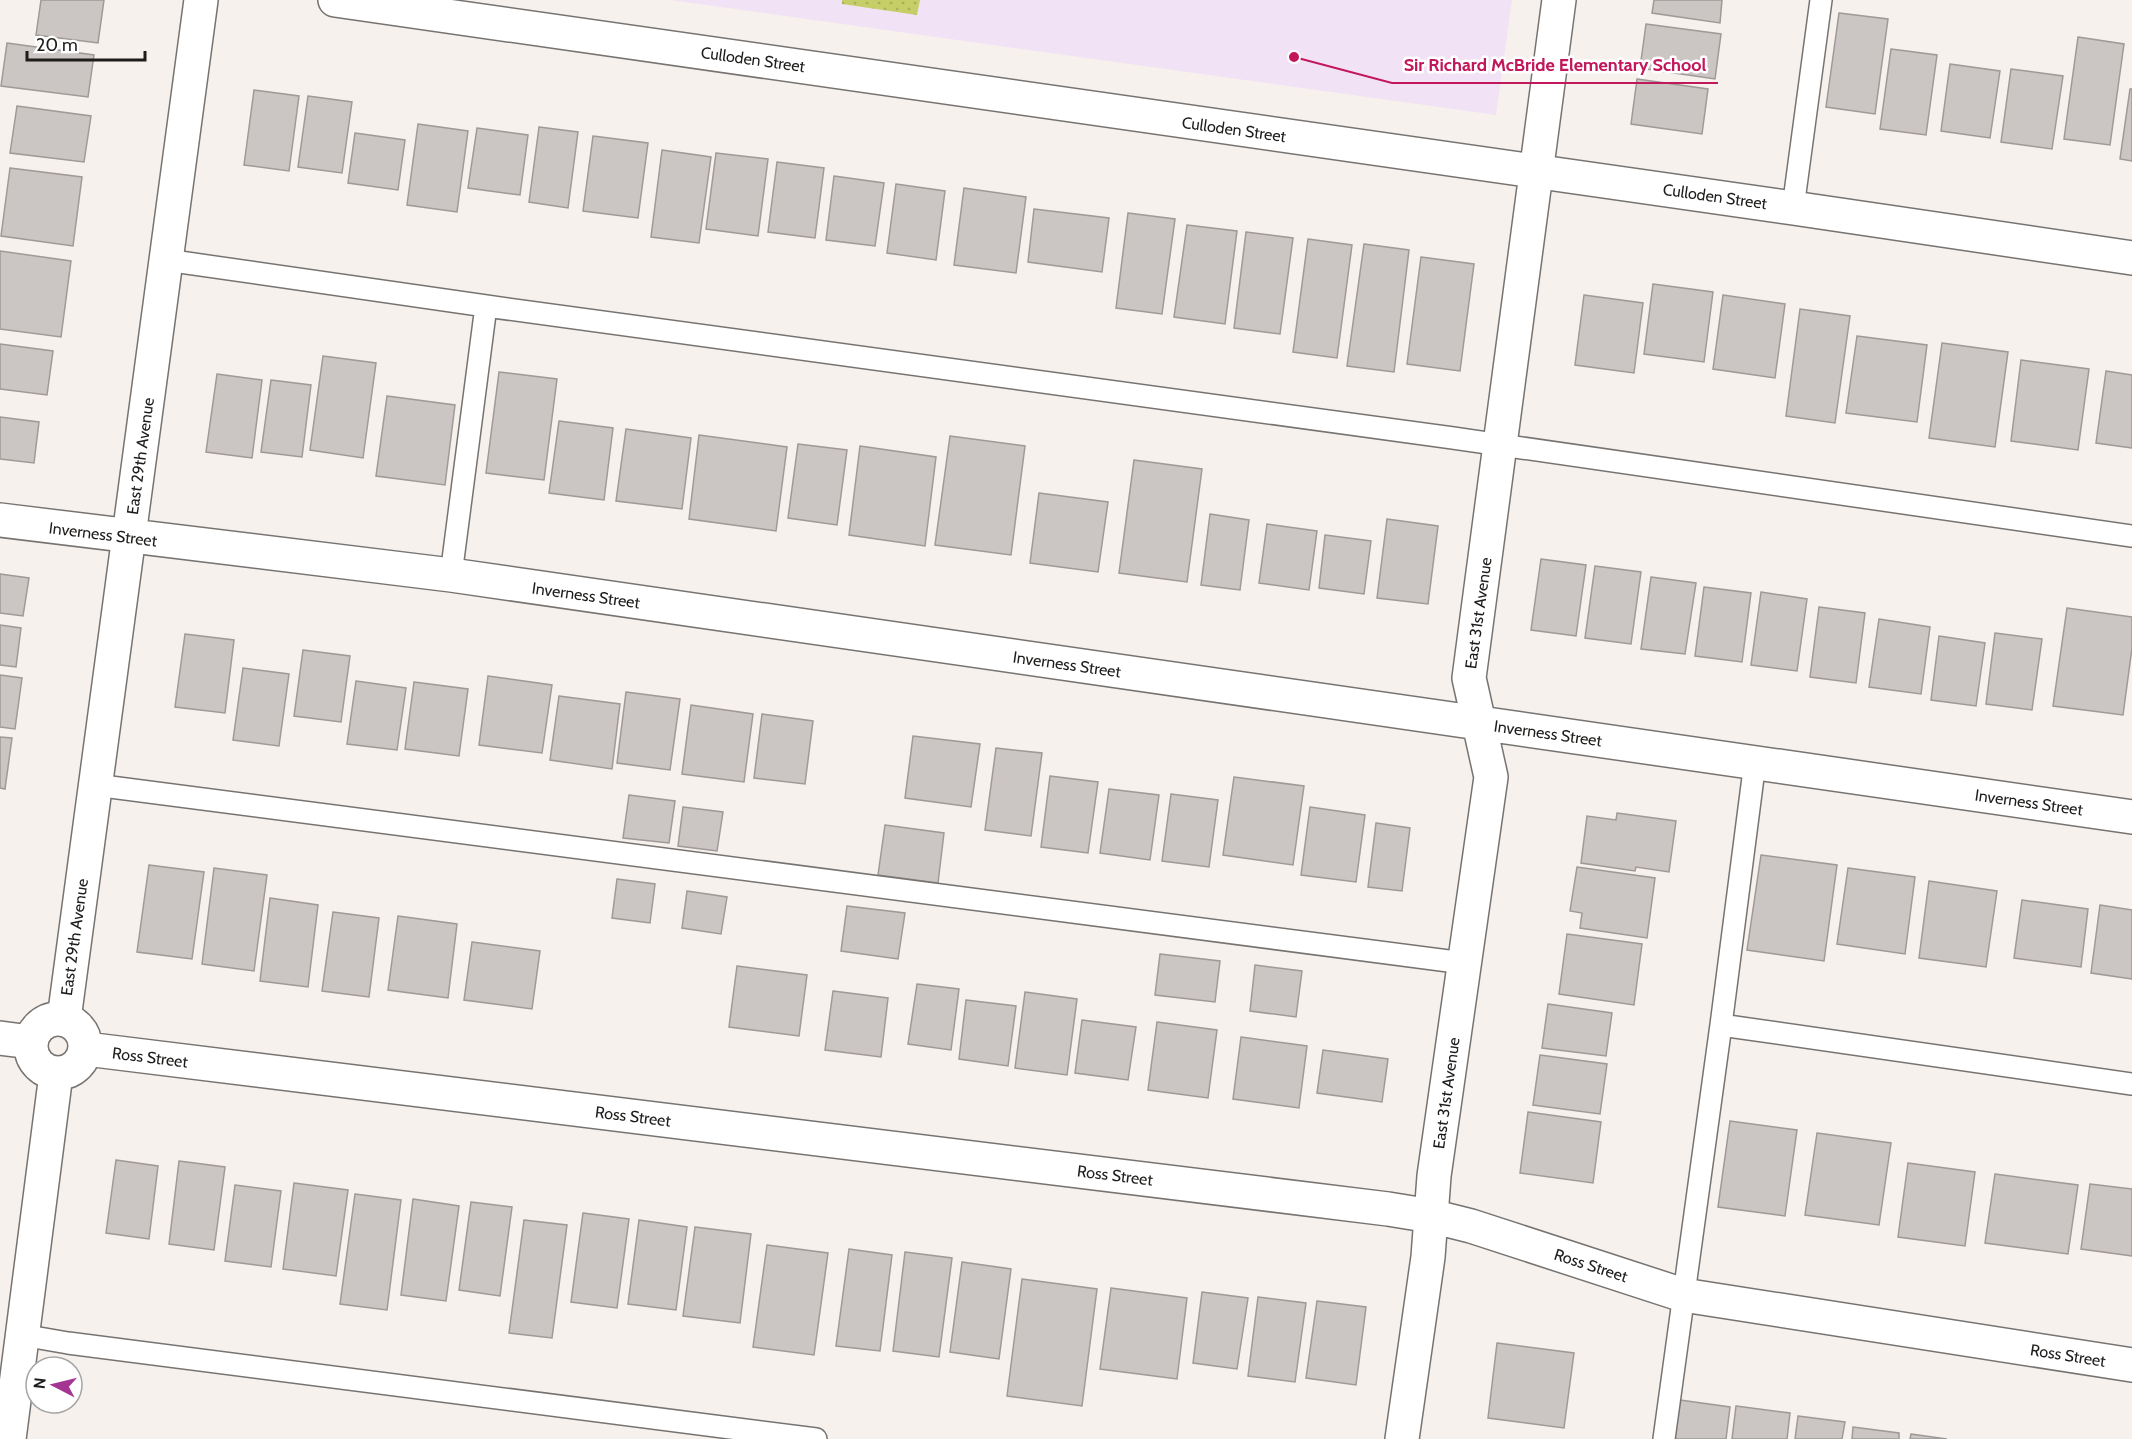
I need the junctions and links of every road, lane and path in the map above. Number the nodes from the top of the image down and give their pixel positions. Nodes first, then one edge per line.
1 (201, 0) edge
2 (335, 0) edge
3 (1559, 0) edge
4 (1821, 0) edge
5 (1536, 171) junction
6 (1793, 208) junction
7 (2132, 258) edge
8 (166, 261) junction
9 (486, 306) junction
10 (1501, 445) junction
11 (0, 520) edge
12 (2132, 536) edge
13 (129, 537) junction
14 (451, 576) junction
15 (1479, 723) junction
16 (1755, 762) junction
17 (95, 785) junction
18 (2132, 817) edge
19 (1464, 963) junction
20 (64, 1019) junction
21 (1721, 1025) junction
22 (16, 1040) edge
23 (86, 1049) junction
24 (56, 1074) junction
25 (2132, 1084) edge
26 (1431, 1216) junction
27 (1683, 1295) junction
28 (22, 1335) junction
29 (2132, 1365) edge
30 (9, 1439) edge
31 (816, 1439) edge
32 (1402, 1439) edge
33 (1664, 1439) edge

1 - 8 street, East 29th Avenue
2 - 5 street, Culloden Street
3 - 5 street, East 31st Avenue
4 - 6 lane
5 - 6 street, Culloden Street
5 - 10 street, East 31st Avenue
6 - 7 street, Culloden Street
8 - 9 lane
8 - 13 street, East 29th Avenue
9 - 10 lane
9 - 14 lane
10 - 12 lane
10 - 15 street, East 31st Avenue
11 - 13 street, Inverness Street
13 - 14 street, Inverness Street
13 - 17 street, East 29th Avenue
14 - 15 street, Inverness Street
15 - 16 street, Inverness Street
15 - 19 street, East 31st Avenue
16 - 18 street, Inverness Street
16 - 21 lane
17 - 19 lane
17 - 20 street, East 29th Avenue
19 - 26 street, East 31st Avenue
20 - 22 street
20 - 23 street
21 - 25 lane
21 - 27 lane
22 - 24 street
23 - 24 street
23 - 26 street, Ross Street
24 - 28 street
26 - 27 street, Ross Street
26 - 32 street, East 31st Avenue
27 - 29 street, Ross Street
27 - 33 lane
28 - 30 street
28 - 31 lane

